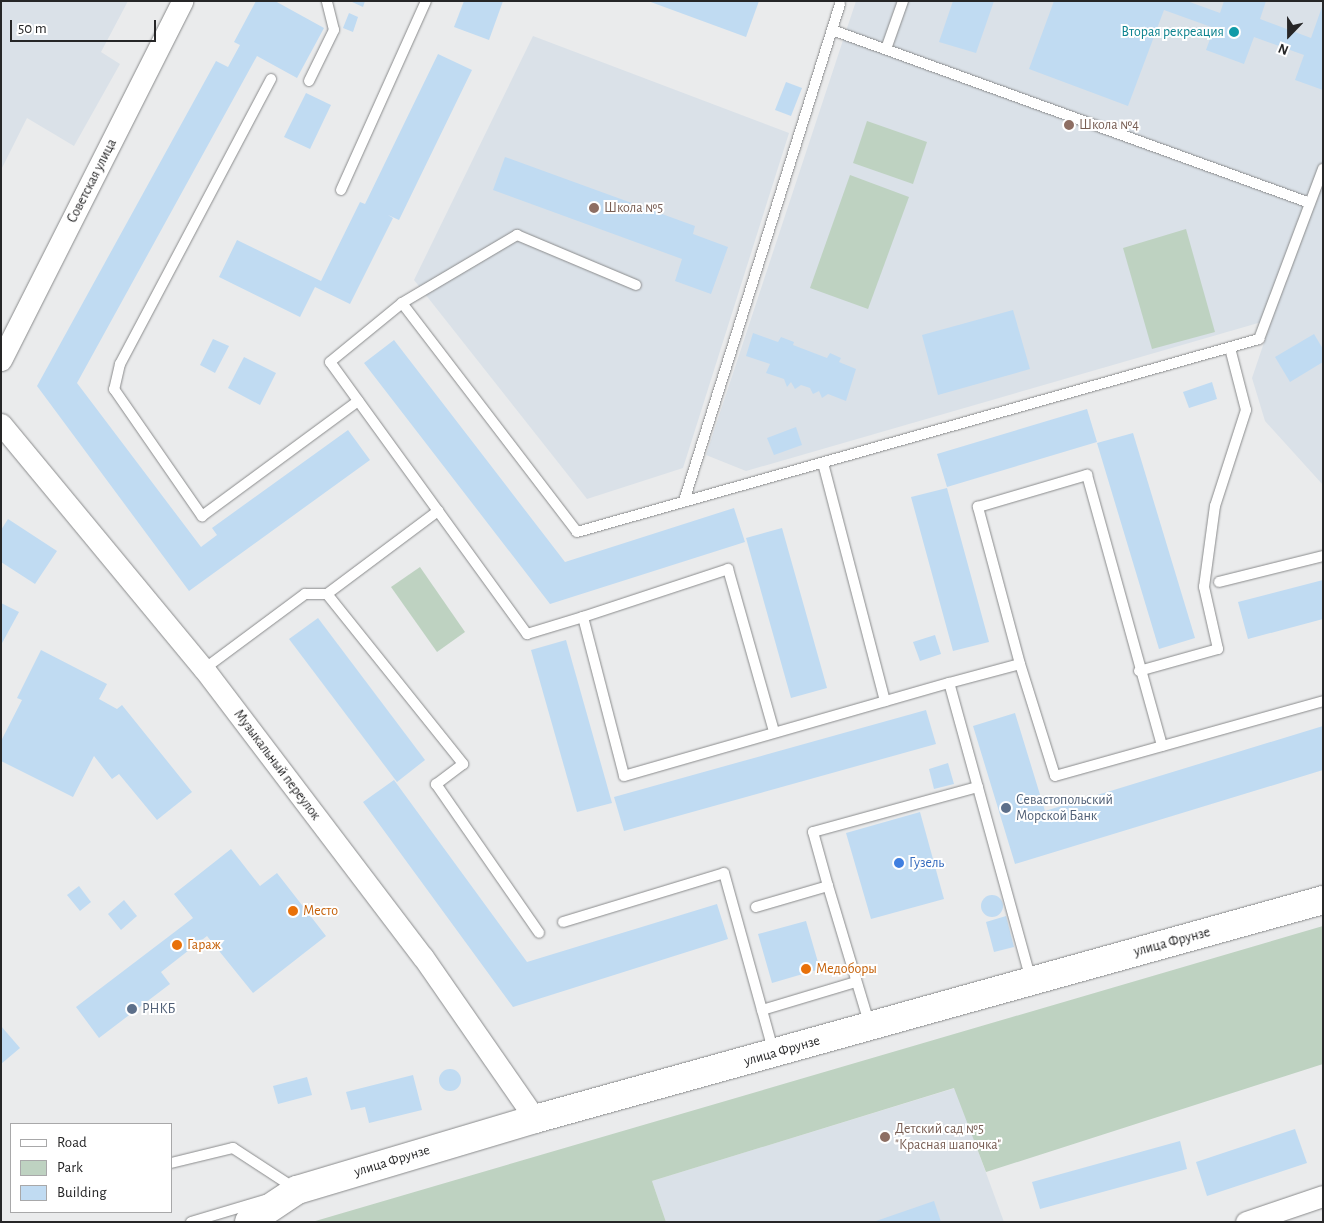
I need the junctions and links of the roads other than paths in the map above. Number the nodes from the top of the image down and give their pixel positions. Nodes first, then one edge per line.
1 (182, 1) edge
2 (327, 1) edge
3 (426, 1) edge
4 (903, 1) edge
5 (838, 2) edge
6 (832, 30) junction
7 (886, 49) junction
8 (271, 79) dead end
9 (309, 81) dead end
10 (1323, 169) edge
11 (341, 190) dead end
12 (1310, 203) junction
13 (636, 285) dead end
14 (402, 303) junction
15 (1230, 348) junction
16 (1, 360) edge
17 (358, 401) junction
18 (1, 424) edge
19 (823, 463) junction
20 (684, 501) junction
21 (438, 511) junction
22 (1323, 556) edge
23 (1219, 582) dead end
24 (326, 594) junction
25 (583, 616) junction
26 (1020, 664) junction
27 (204, 669) junction
28 (1139, 671) junction
29 (950, 683) junction
30 (1323, 700) edge
31 (884, 701) junction
32 (774, 732) junction
33 (1162, 746) junction
34 (978, 787) junction
35 (828, 886) junction
36 (1323, 900) edge
37 (756, 907) dead end
38 (563, 922) dead end
39 (539, 933) dead end
40 (1031, 981) junction
41 (856, 982) junction
42 (762, 1010) junction
43 (870, 1027) junction
44 (774, 1054) junction
45 (535, 1119) junction
46 (172, 1163) edge
47 (297, 1190) junction
48 (1323, 1196) edge
49 (191, 1222) edge
50 (249, 1222) edge
51 (1246, 1222) edge

1 - 16 street, Советская улица
2 - 9 lane
3 - 11 lane
4 - 7 lane
5 - 6 lane
6 - 7 lane
6 - 20 lane
7 - 12 lane
8 - 17 lane
10 - 12 lane
12 - 15 lane
13 - 14 lane
14 - 17 lane
14 - 20 lane
15 - 19 lane
15 - 28 lane
17 - 21 lane
18 - 27 street, Музыкальный переулок
19 - 20 lane
19 - 31 lane
21 - 24 lane
21 - 25 lane
22 - 23 lane
24 - 27 lane
24 - 39 lane
25 - 32 lane
25 - 32 lane
26 - 28 lane
26 - 29 lane
26 - 33 lane
27 - 45 street, Музыкальный переулок
28 - 33 lane
29 - 31 lane
29 - 34 lane
30 - 33 lane
31 - 32 lane
34 - 35 lane
34 - 40 lane
35 - 37 lane
35 - 41 lane
36 - 40 main road, улица Фрунзе
38 - 42 lane
40 - 43 main road, улица Фрунзе
41 - 42 lane
41 - 43 lane
42 - 44 lane
43 - 44 main road, улица Фрунзе
44 - 45 main road, улица Фрунзе
45 - 47 main road, улица Фрунзе
46 - 47 lane
47 - 49 lane
47 - 50 main road, улица Фрунзе
48 - 51 street

